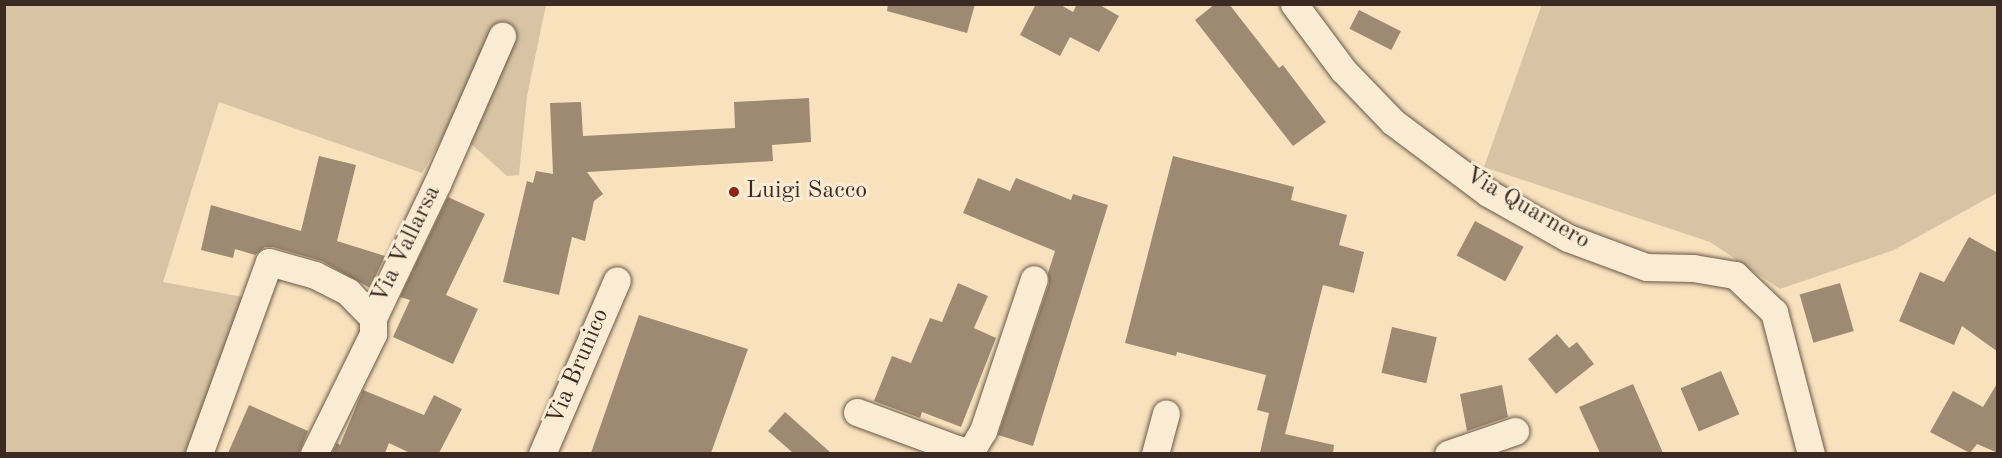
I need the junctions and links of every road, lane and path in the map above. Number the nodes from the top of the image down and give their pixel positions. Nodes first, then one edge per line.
1 (1294, 4) edge
2 (502, 36) dead end
3 (1034, 279) dead end
4 (617, 280) dead end
5 (373, 318) junction
6 (857, 412) dead end
7 (1166, 413) dead end
8 (1515, 431) dead end
9 (199, 453) edge
10 (314, 453) edge
11 (542, 453) edge
12 (961, 453) edge
13 (969, 453) edge
14 (1155, 453) edge
15 (1448, 453) edge
16 (1810, 453) edge

1 - 16 street, Via Quarnero
2 - 5 street, Via Vallarsa
3 - 13 street
4 - 11 street, Via Brunico
5 - 9 street
5 - 10 street, Via Vallarsa
6 - 12 street
7 - 14 street
8 - 15 street

